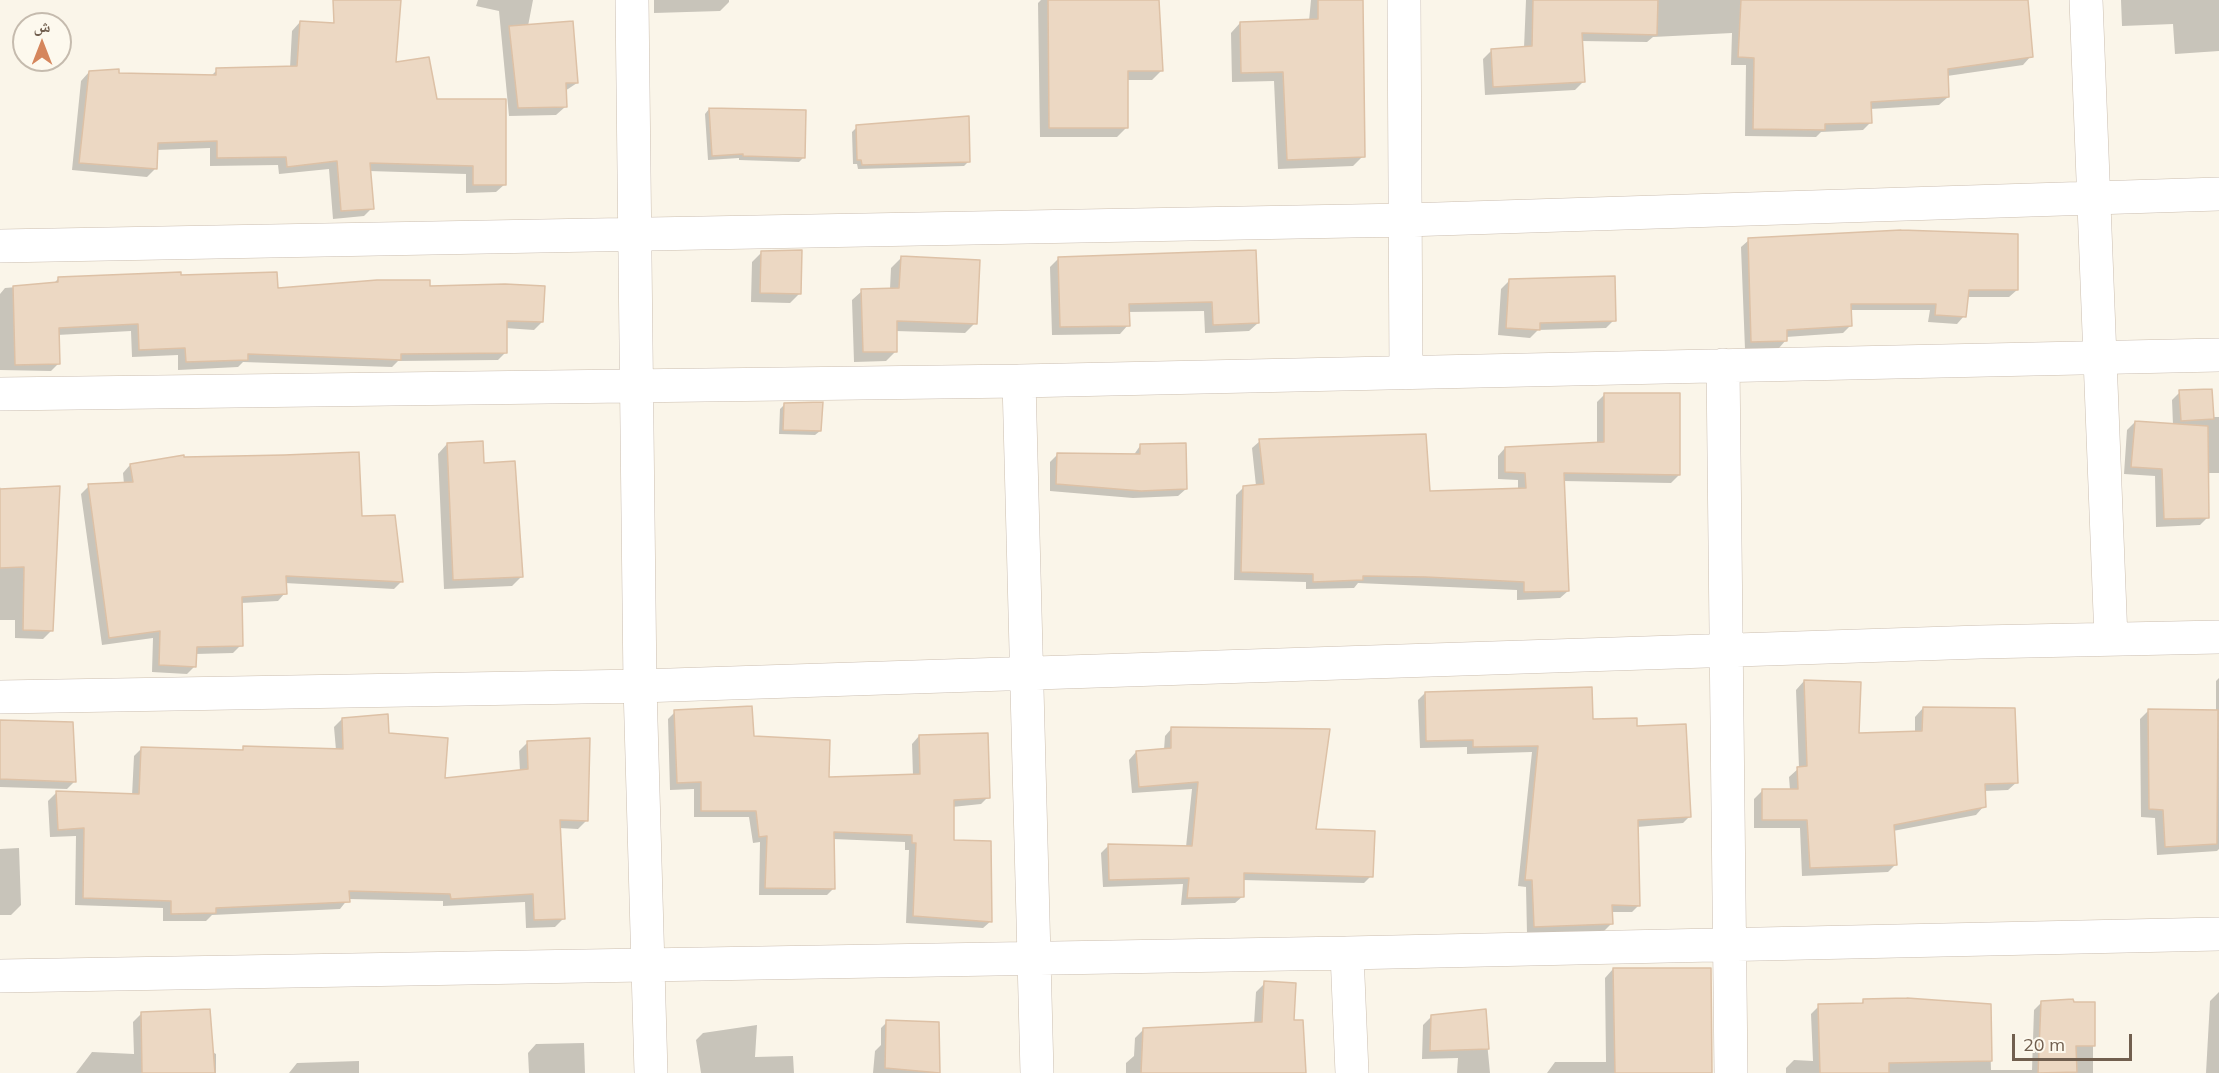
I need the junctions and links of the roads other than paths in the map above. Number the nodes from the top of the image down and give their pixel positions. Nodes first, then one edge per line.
1 (632, 0) edge
2 (1404, 0) edge
3 (2086, 0) edge
4 (2219, 194) edge
5 (2093, 197) junction
6 (1406, 220) junction
7 (637, 233) junction
8 (0, 246) edge
9 (2219, 355) edge
10 (2100, 359) junction
11 (1723, 365) junction
12 (1406, 373) junction
13 (1019, 381) junction
14 (638, 384) junction
15 (0, 394) edge
16 (2219, 637) edge
17 (2111, 639) junction
18 (1727, 651) junction
19 (1026, 675) junction
20 (640, 686) junction
21 (0, 697) edge
22 (2219, 934) edge
23 (1731, 944) junction
24 (1347, 953) junction
25 (1033, 958) junction
26 (647, 966) junction
27 (0, 976) edge
28 (651, 1073) edge
29 (1037, 1073) edge
30 (1352, 1073) edge
31 (1731, 1073) edge

1 - 7 street
2 - 6 street
3 - 5 street
4 - 5 street
5 - 6 street
5 - 10 street
6 - 7 street
6 - 12 street
7 - 8 street
7 - 14 street
9 - 10 street
10 - 11 street
10 - 17 street
11 - 12 street
11 - 18 street
12 - 13 street
13 - 14 street
13 - 19 street
14 - 15 street
14 - 20 street
16 - 17 street
17 - 18 street
18 - 19 street
18 - 23 street
19 - 20 street
19 - 25 street
20 - 21 street
20 - 26 street
22 - 23 street
23 - 24 street
23 - 31 street
24 - 25 street
24 - 30 street
25 - 26 street
25 - 29 street
26 - 27 street
26 - 28 street

